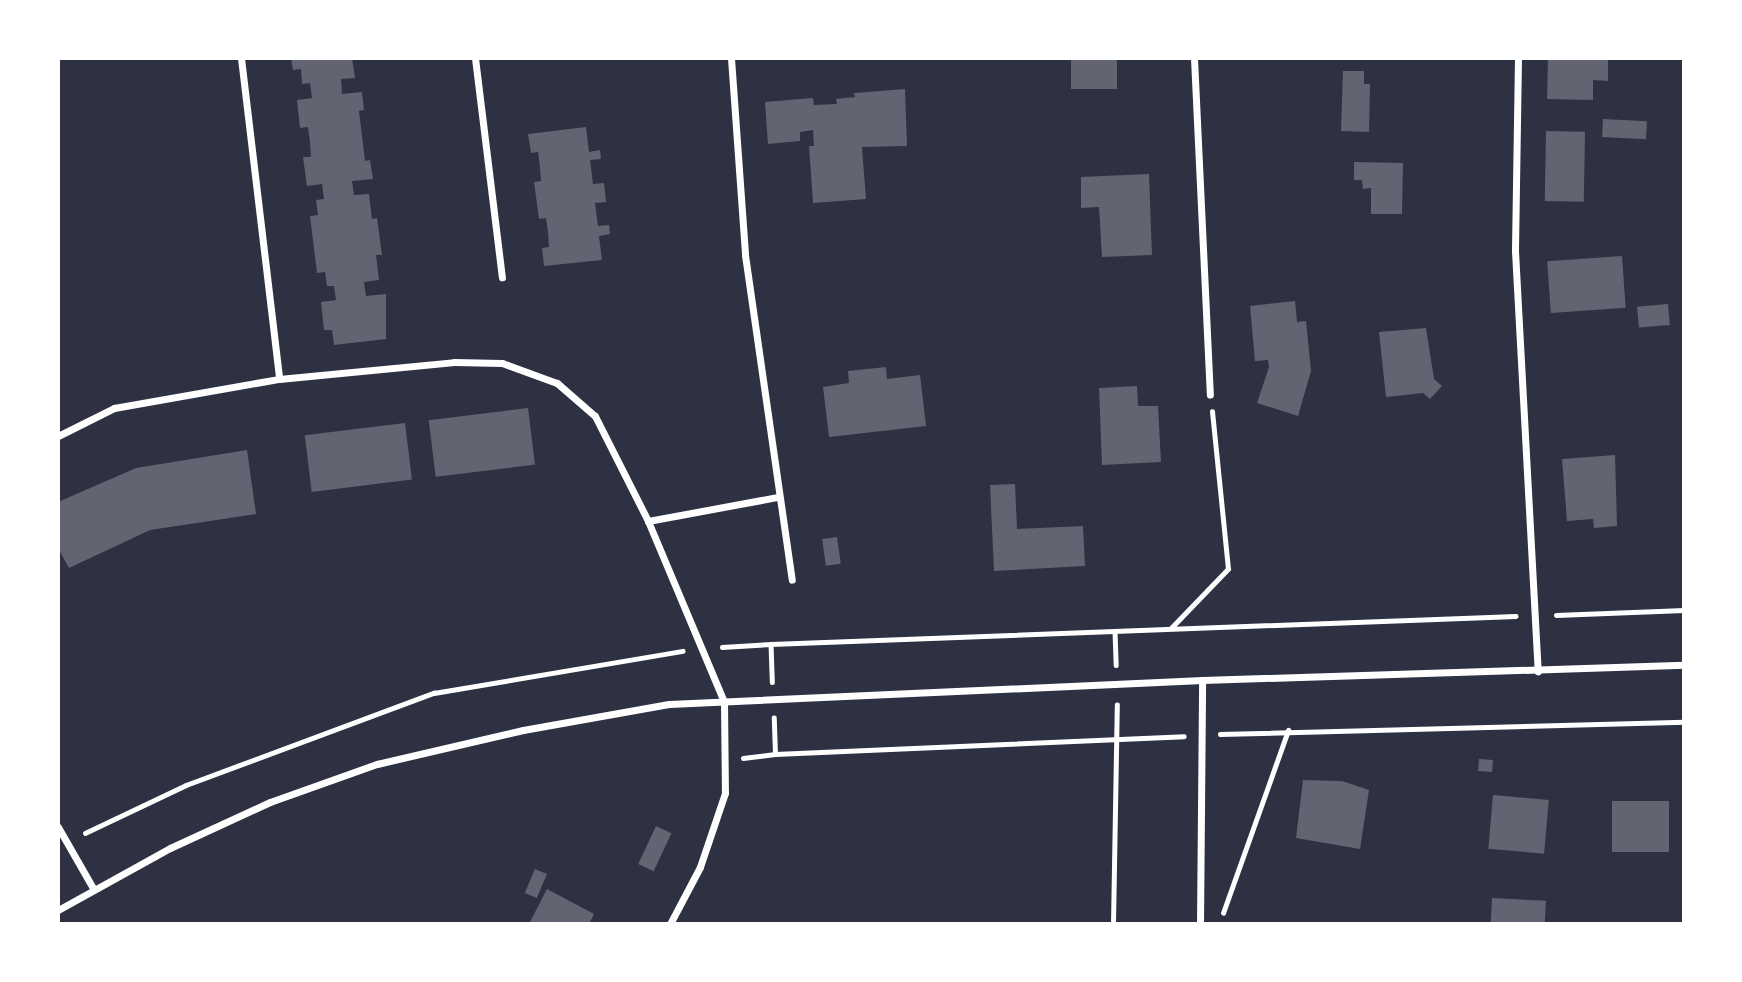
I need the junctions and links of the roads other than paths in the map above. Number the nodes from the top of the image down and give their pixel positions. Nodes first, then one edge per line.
1 (241, 58) edge
2 (475, 58) edge
3 (731, 58) edge
4 (1194, 58) edge
5 (1517, 58) edge
6 (502, 277) dead end
7 (279, 379) junction
8 (1210, 395) road end
9 (58, 436) edge
10 (777, 496) junction
11 (648, 522) junction
12 (792, 580) dead end
13 (1684, 665) edge
14 (1538, 671) junction
15 (1202, 680) junction
16 (724, 702) junction
17 (58, 827) edge
18 (93, 888) junction
19 (58, 910) edge
20 (670, 924) edge
21 (1200, 924) edge

1 - 7 street
2 - 6 street
3 - 10 street
4 - 8 street
5 - 14 street
7 - 9 street
7 - 11 street
10 - 11 street
10 - 12 street
11 - 16 street
13 - 14 street
14 - 15 street
15 - 16 street
15 - 21 street
16 - 18 street
16 - 20 street
17 - 18 street
18 - 19 street

